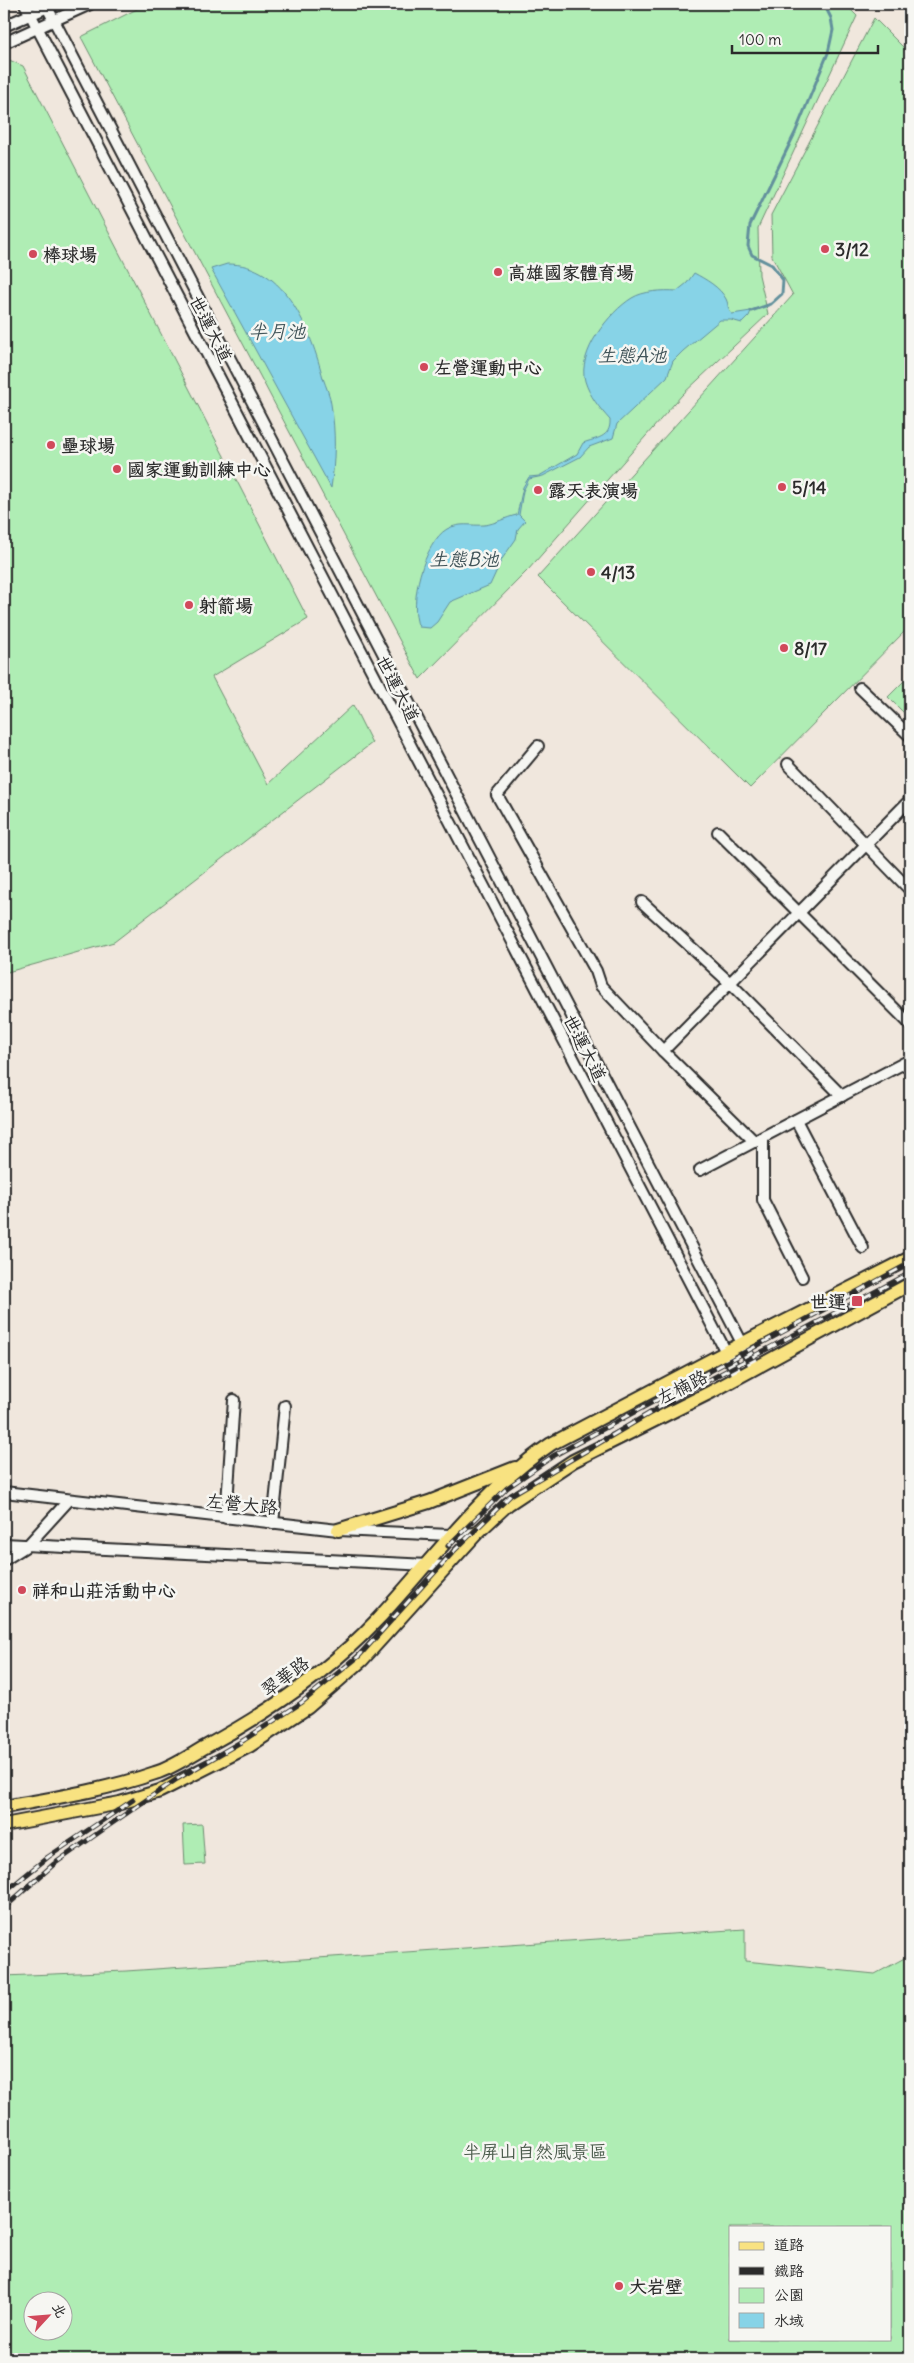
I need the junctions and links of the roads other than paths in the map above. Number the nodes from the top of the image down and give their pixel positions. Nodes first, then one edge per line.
1 (25, 4) edge
2 (90, 4) edge
3 (51, 6) edge
4 (30, 14) junction
5 (54, 21) junction
6 (4, 26) edge
7 (37, 28) junction
8 (4, 44) edge
9 (860, 688) dead end
10 (910, 736) edge
11 (538, 746) dead end
12 (788, 764) dead end
13 (910, 800) edge
14 (718, 832) dead end
15 (866, 845) junction
16 (910, 890) edge
17 (642, 902) dead end
18 (800, 912) junction
19 (730, 983) junction
20 (910, 1024) edge
21 (663, 1051) junction
22 (910, 1060) edge
23 (842, 1096) junction
24 (796, 1120) junction
25 (759, 1140) junction
26 (700, 1170) dead end
27 (863, 1248) dead end
28 (910, 1258) edge
29 (802, 1277) dead end
30 (910, 1284) edge
31 (742, 1344) junction
32 (726, 1353) junction
33 (755, 1368) junction
34 (738, 1377) junction
35 (234, 1400) dead end
36 (284, 1406) dead end
37 (520, 1467) junction
38 (4, 1492) edge
39 (69, 1500) junction
40 (226, 1518) junction
41 (273, 1523) junction
42 (338, 1530) junction
43 (477, 1533) junction
44 (450, 1535) junction
45 (4, 1544) edge
46 (28, 1545) junction
47 (4, 1560) edge
48 (426, 1565) junction
49 (448, 1566) junction
50 (4, 1807) edge
51 (4, 1825) edge

1 - 4 street, 世運大道
2 - 5 street
3 - 4 street
3 - 5 street, 世運大道
4 - 6 street
4 - 7 street, 世運大道
5 - 7 street
5 - 31 street, 世運大道
7 - 8 street
7 - 32 street, 世運大道
9 - 10 street
11 - 21 street
12 - 15 street
13 - 15 street
14 - 18 street
15 - 16 street
15 - 18 street
17 - 19 street
18 - 19 street
18 - 20 street
19 - 21 street
19 - 23 street
21 - 25 street
22 - 23 street
23 - 24 street
24 - 25 street
24 - 27 street
25 - 26 street
25 - 29 street
28 - 31 main road, 左楠路
30 - 33 main road, 左楠路
31 - 32 main road, 左楠路
31 - 33 street, 世運大道
32 - 34 street, 世運大道
32 - 37 main road, 左楠路
33 - 34 main road, 左楠路
34 - 43 main road, 左楠路
35 - 40 street
36 - 41 street
37 - 42 main road
37 - 44 main road, 翠華路
38 - 39 street, 左營大路
39 - 40 street, 左營大路
39 - 46 street
40 - 41 street, 左營大路
41 - 42 street, 左營大路
42 - 44 street, 左營大路
43 - 44 street, 左營大路
43 - 49 main road, 翠華路
44 - 48 main road, 翠華路
45 - 46 street
46 - 47 street
46 - 48 street
48 - 49 street
48 - 50 main road, 翠華路
49 - 51 main road, 翠華路

